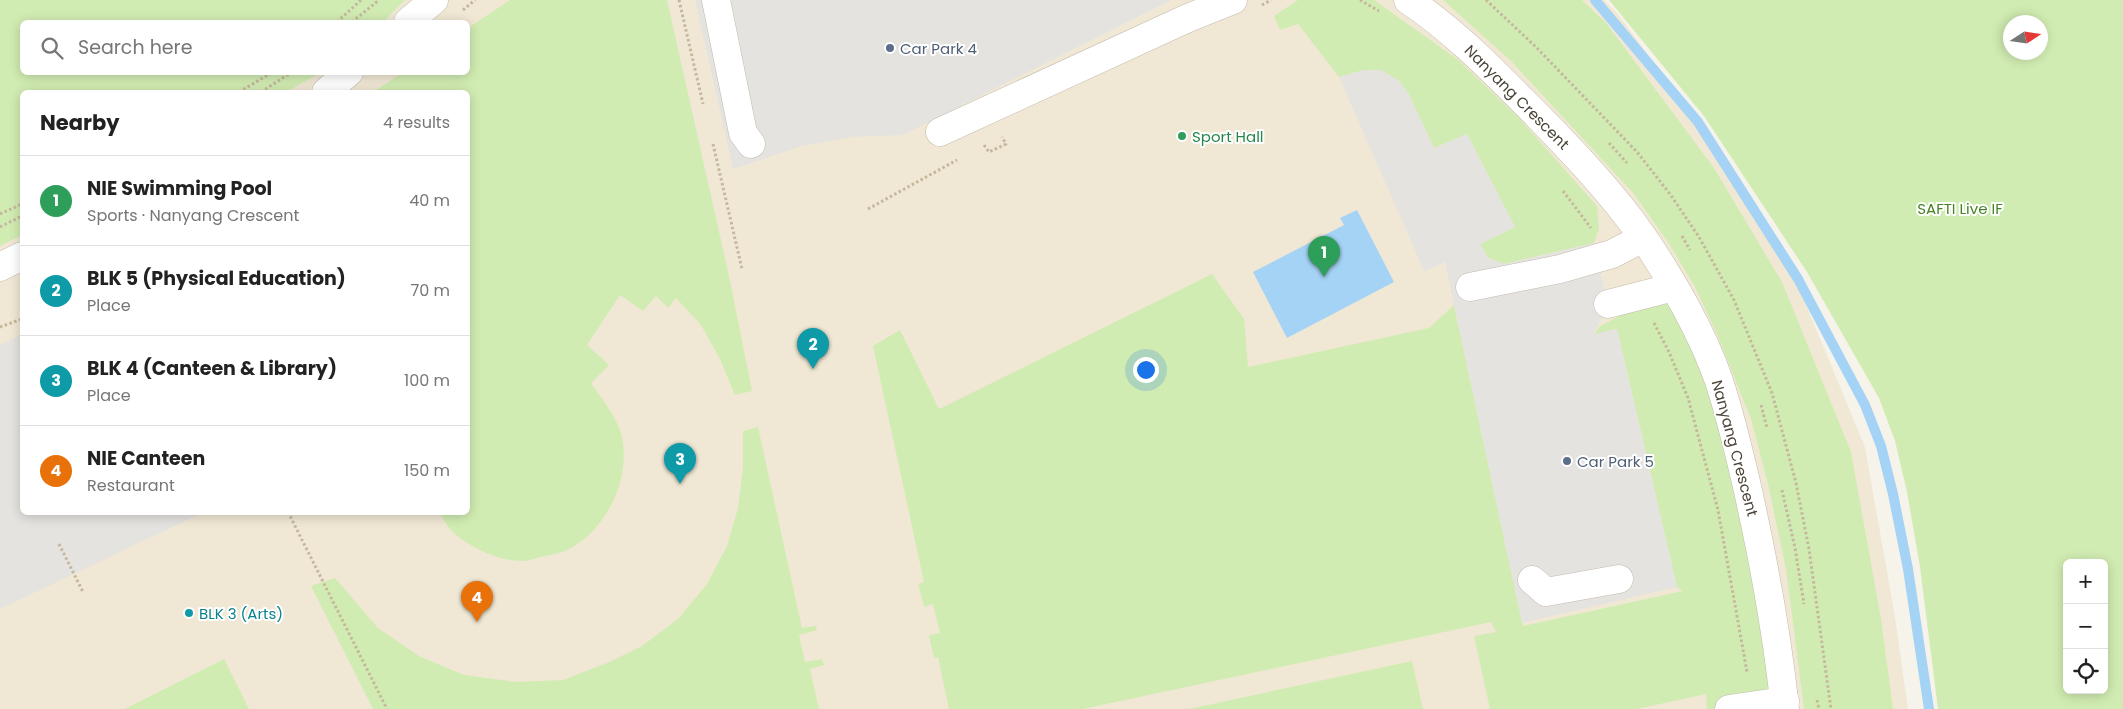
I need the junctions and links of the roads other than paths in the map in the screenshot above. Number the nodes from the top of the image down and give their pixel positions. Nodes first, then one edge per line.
1 (434, 0) edge
2 (716, 0) edge
3 (1233, 0) edge
4 (1408, 0) edge
5 (410, 20) edge
6 (346, 75) edge
7 (328, 90) edge
8 (940, 132) dead end
9 (751, 144) dead end
10 (1644, 238) junction
11 (20, 257) edge
12 (0, 267) edge
13 (1470, 287) dead end
14 (1674, 287) junction
15 (1608, 304) dead end
16 (1619, 579) dead end
17 (1532, 580) dead end
18 (1785, 705) edge
19 (1741, 706) edge

1 - 5 street
2 - 9 street
3 - 8 street
4 - 10 street, Nanyang Crescent
6 - 7 street
10 - 13 street
10 - 14 street, Nanyang Crescent
11 - 12 street
14 - 15 street
14 - 18 street, Nanyang Crescent
16 - 17 street
18 - 19 street

